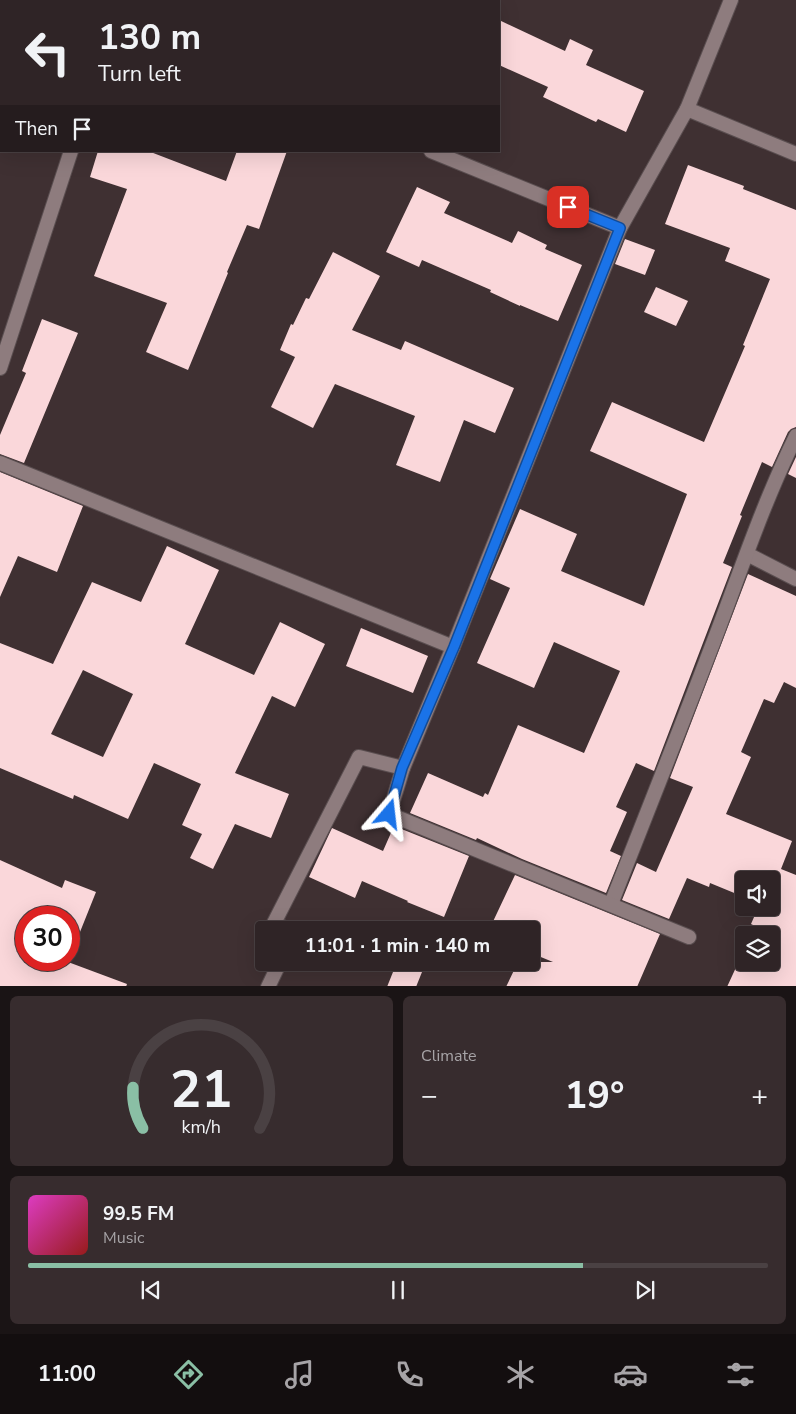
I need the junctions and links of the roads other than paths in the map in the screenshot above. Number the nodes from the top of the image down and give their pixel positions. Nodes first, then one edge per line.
1 (731, 0) edge
2 (687, 109) junction
3 (71, 152) edge
4 (433, 152) edge
5 (796, 154) edge
6 (620, 228) junction
7 (0, 368) edge
8 (796, 436) edge
9 (0, 463) edge
10 (747, 554) junction
11 (796, 579) edge
12 (454, 647) junction
13 (402, 768) junction
14 (611, 904) junction
15 (275, 921) edge
16 (689, 937) dead end
17 (276, 971) edge
18 (268, 986) edge

1 - 2 street
2 - 5 street
2 - 6 street
3 - 7 street
4 - 6 street
6 - 12 street
8 - 10 street
9 - 12 street
10 - 11 street
10 - 14 street
12 - 13 street
13 - 14 street
13 - 15 street
14 - 16 street
17 - 18 street

